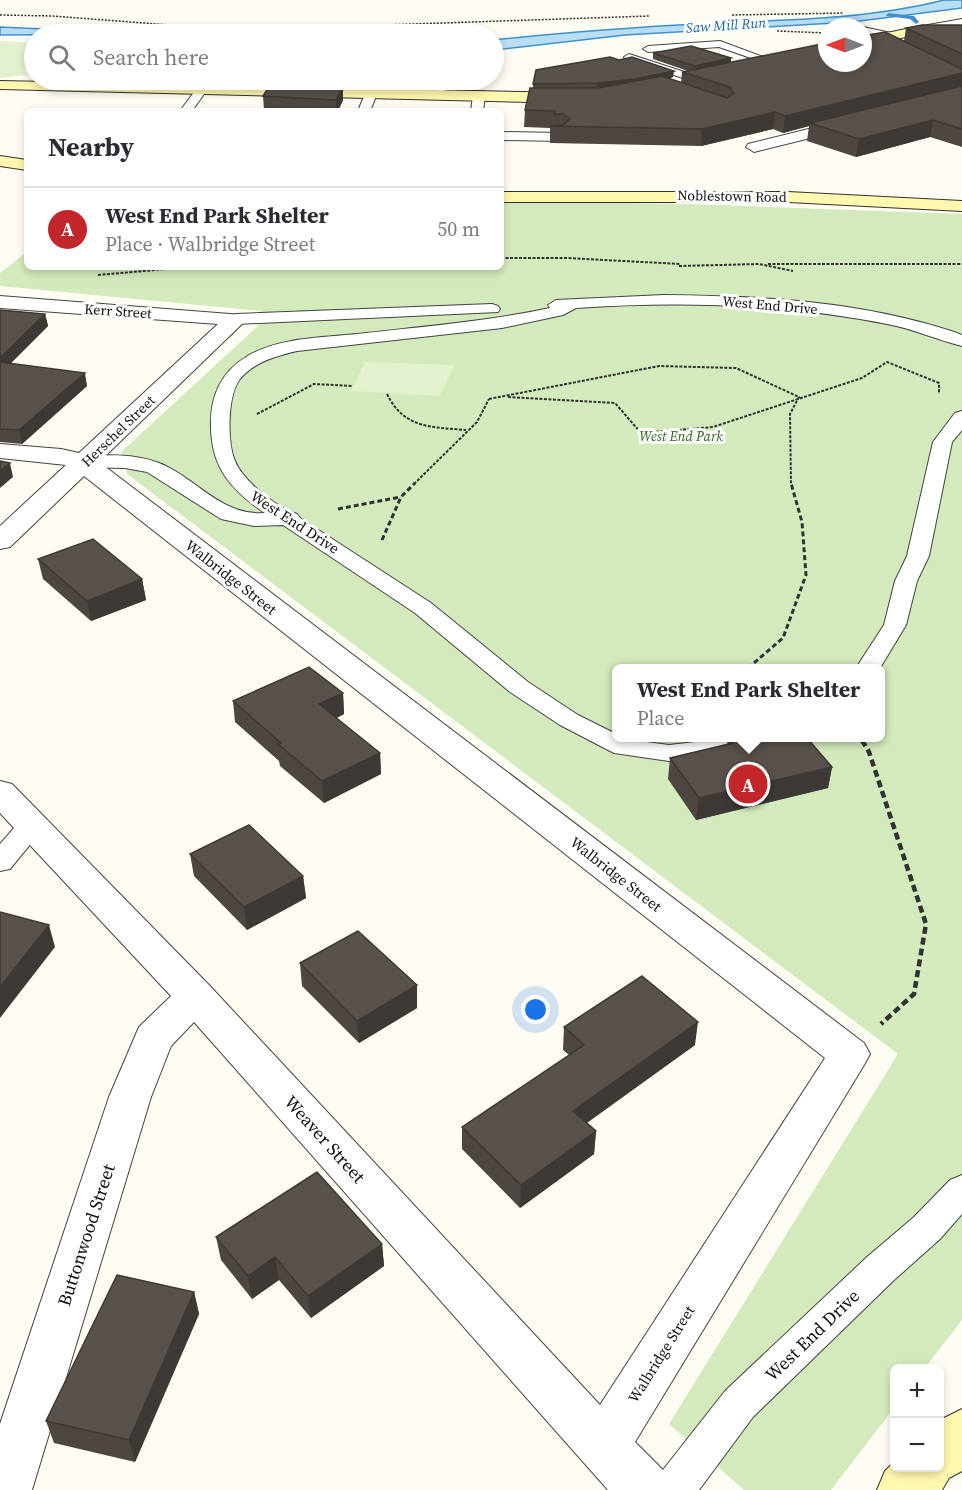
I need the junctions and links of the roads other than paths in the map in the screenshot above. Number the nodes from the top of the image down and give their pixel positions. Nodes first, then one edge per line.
1 (962, 23) edge
2 (872, 33) edge
3 (906, 33) junction
4 (962, 35) edge
5 (887, 37) junction
6 (872, 40) edge
7 (900, 48) edge
8 (648, 49) dead end
9 (629, 57) edge
10 (778, 61) joint
11 (740, 69) edge
12 (701, 78) joint
13 (0, 85) edge
14 (24, 85) edge
15 (669, 85) edge
16 (201, 90) edge
17 (297, 90) edge
18 (439, 90) edge
19 (371, 94) junction
20 (438, 95) junction
21 (589, 97) edge
22 (478, 104) edge
23 (188, 108) edge
24 (365, 108) edge
25 (866, 119) edge
26 (504, 136) edge
27 (561, 137) edge
28 (754, 147) edge
29 (0, 161) edge
30 (24, 165) edge
31 (504, 197) edge
32 (962, 206) edge
33 (0, 302) edge
34 (574, 303) junction
35 (236, 319) junction
36 (962, 341) edge
37 (962, 417) edge
38 (0, 451) edge
39 (84, 463) junction
40 (290, 518) junction
41 (0, 541) edge
42 (871, 664) edge
43 (612, 742) edge
44 (613, 742) edge
45 (742, 742) edge
46 (0, 792) edge
47 (32, 825) junction
48 (0, 862) edge
49 (195, 996) junction
50 (962, 1190) edge
51 (962, 1434) edge
52 (603, 1447) junction
53 (944, 1451) edge
54 (922, 1472) edge
55 (5, 1490) edge
56 (645, 1490) edge
57 (674, 1490) edge
58 (904, 1490) edge

1 - 3 street
2 - 5 lane
3 - 4 main road
3 - 5 main road
5 - 6 main road
5 - 7 street
8 - 10 lane
9 - 12 lane
10 - 11 main road
12 - 15 main road
13 - 14 main road
16 - 23 lane
17 - 19 main road
18 - 20 lane
19 - 20 main road
19 - 24 lane
20 - 22 main road
21 - 22 main road
25 - 28 street
26 - 27 lane
29 - 30 main road
31 - 32 main road, Noblestown Road
33 - 35 street, Kerr Street
34 - 35 lane, West End Drive
34 - 36 lane, West End Drive
34 - 40 lane, West End Drive
35 - 39 street, Herschel Street
37 - 42 lane
38 - 39 street, Walbridge Street
39 - 40 lane
39 - 41 street, Herschel Street
39 - 52 street, Walbridge Street
40 - 43 lane, West End Drive
44 - 45 lane, West End Drive
46 - 47 street, Weaver Street
47 - 48 lane
47 - 49 street, Weaver Street
49 - 52 street, Weaver Street
49 - 55 street, Buttonwood Street
50 - 57 lane, West End Drive
51 - 53 main road
52 - 56 street, Weaver Street
54 - 58 main road

